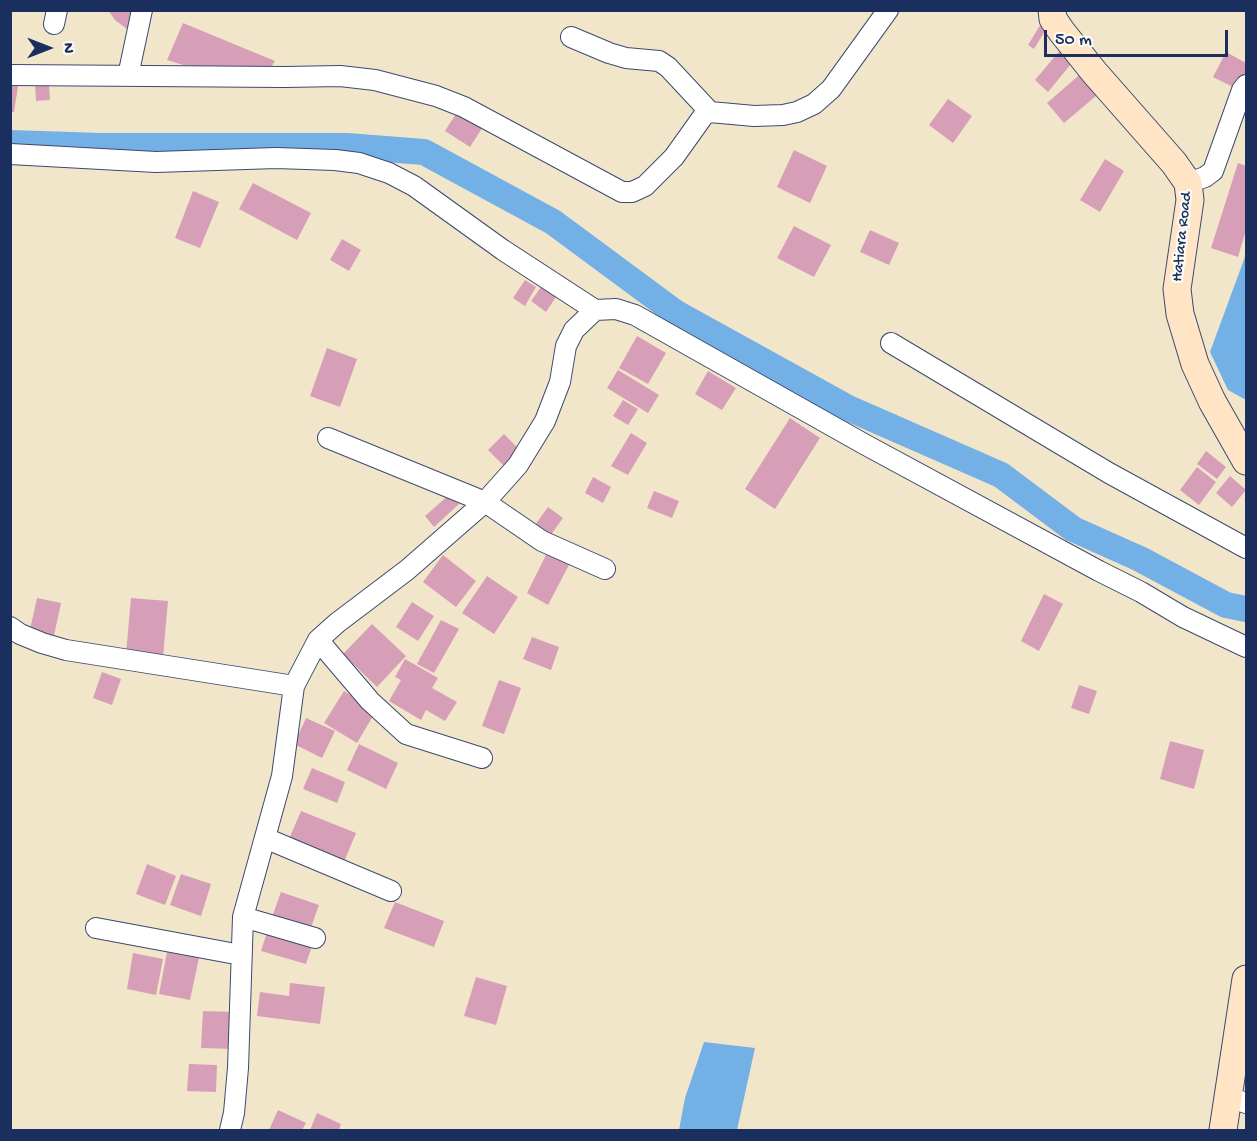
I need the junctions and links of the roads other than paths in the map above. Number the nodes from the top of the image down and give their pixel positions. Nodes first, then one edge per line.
1 (142, 10) edge
2 (888, 10) edge
3 (1052, 10) edge
4 (572, 37) dead end
5 (10, 75) edge
6 (128, 76) junction
7 (1246, 85) edge
8 (710, 112) junction
9 (10, 154) edge
10 (1188, 183) junction
11 (595, 310) junction
12 (891, 343) dead end
13 (328, 438) dead end
14 (1246, 461) edge
15 (485, 502) junction
16 (1246, 548) edge
17 (605, 569) dead end
18 (10, 627) edge
19 (318, 640) junction
20 (1246, 647) edge
21 (294, 686) junction
22 (482, 758) dead end
23 (265, 838) junction
24 (391, 891) dead end
25 (243, 917) junction
26 (96, 928) dead end
27 (315, 938) dead end
28 (241, 955) junction
29 (1246, 979) edge
30 (1242, 1044) edge
31 (1238, 1100) edge
32 (230, 1131) edge
33 (1223, 1131) edge

1 - 6 street
2 - 8 street
3 - 10 street, Hatiara Road
4 - 8 street
5 - 6 street
6 - 8 street
7 - 10 street
9 - 11 street
10 - 14 street, Hatiara Road
11 - 15 street
11 - 20 street
12 - 16 street
13 - 15 street
15 - 17 street
15 - 19 street
18 - 21 street
19 - 21 street
19 - 22 street
21 - 23 street
23 - 24 street
23 - 25 street
25 - 27 street
25 - 28 street
26 - 28 street
28 - 32 street
29 - 30 street
30 - 31 street
31 - 33 street

